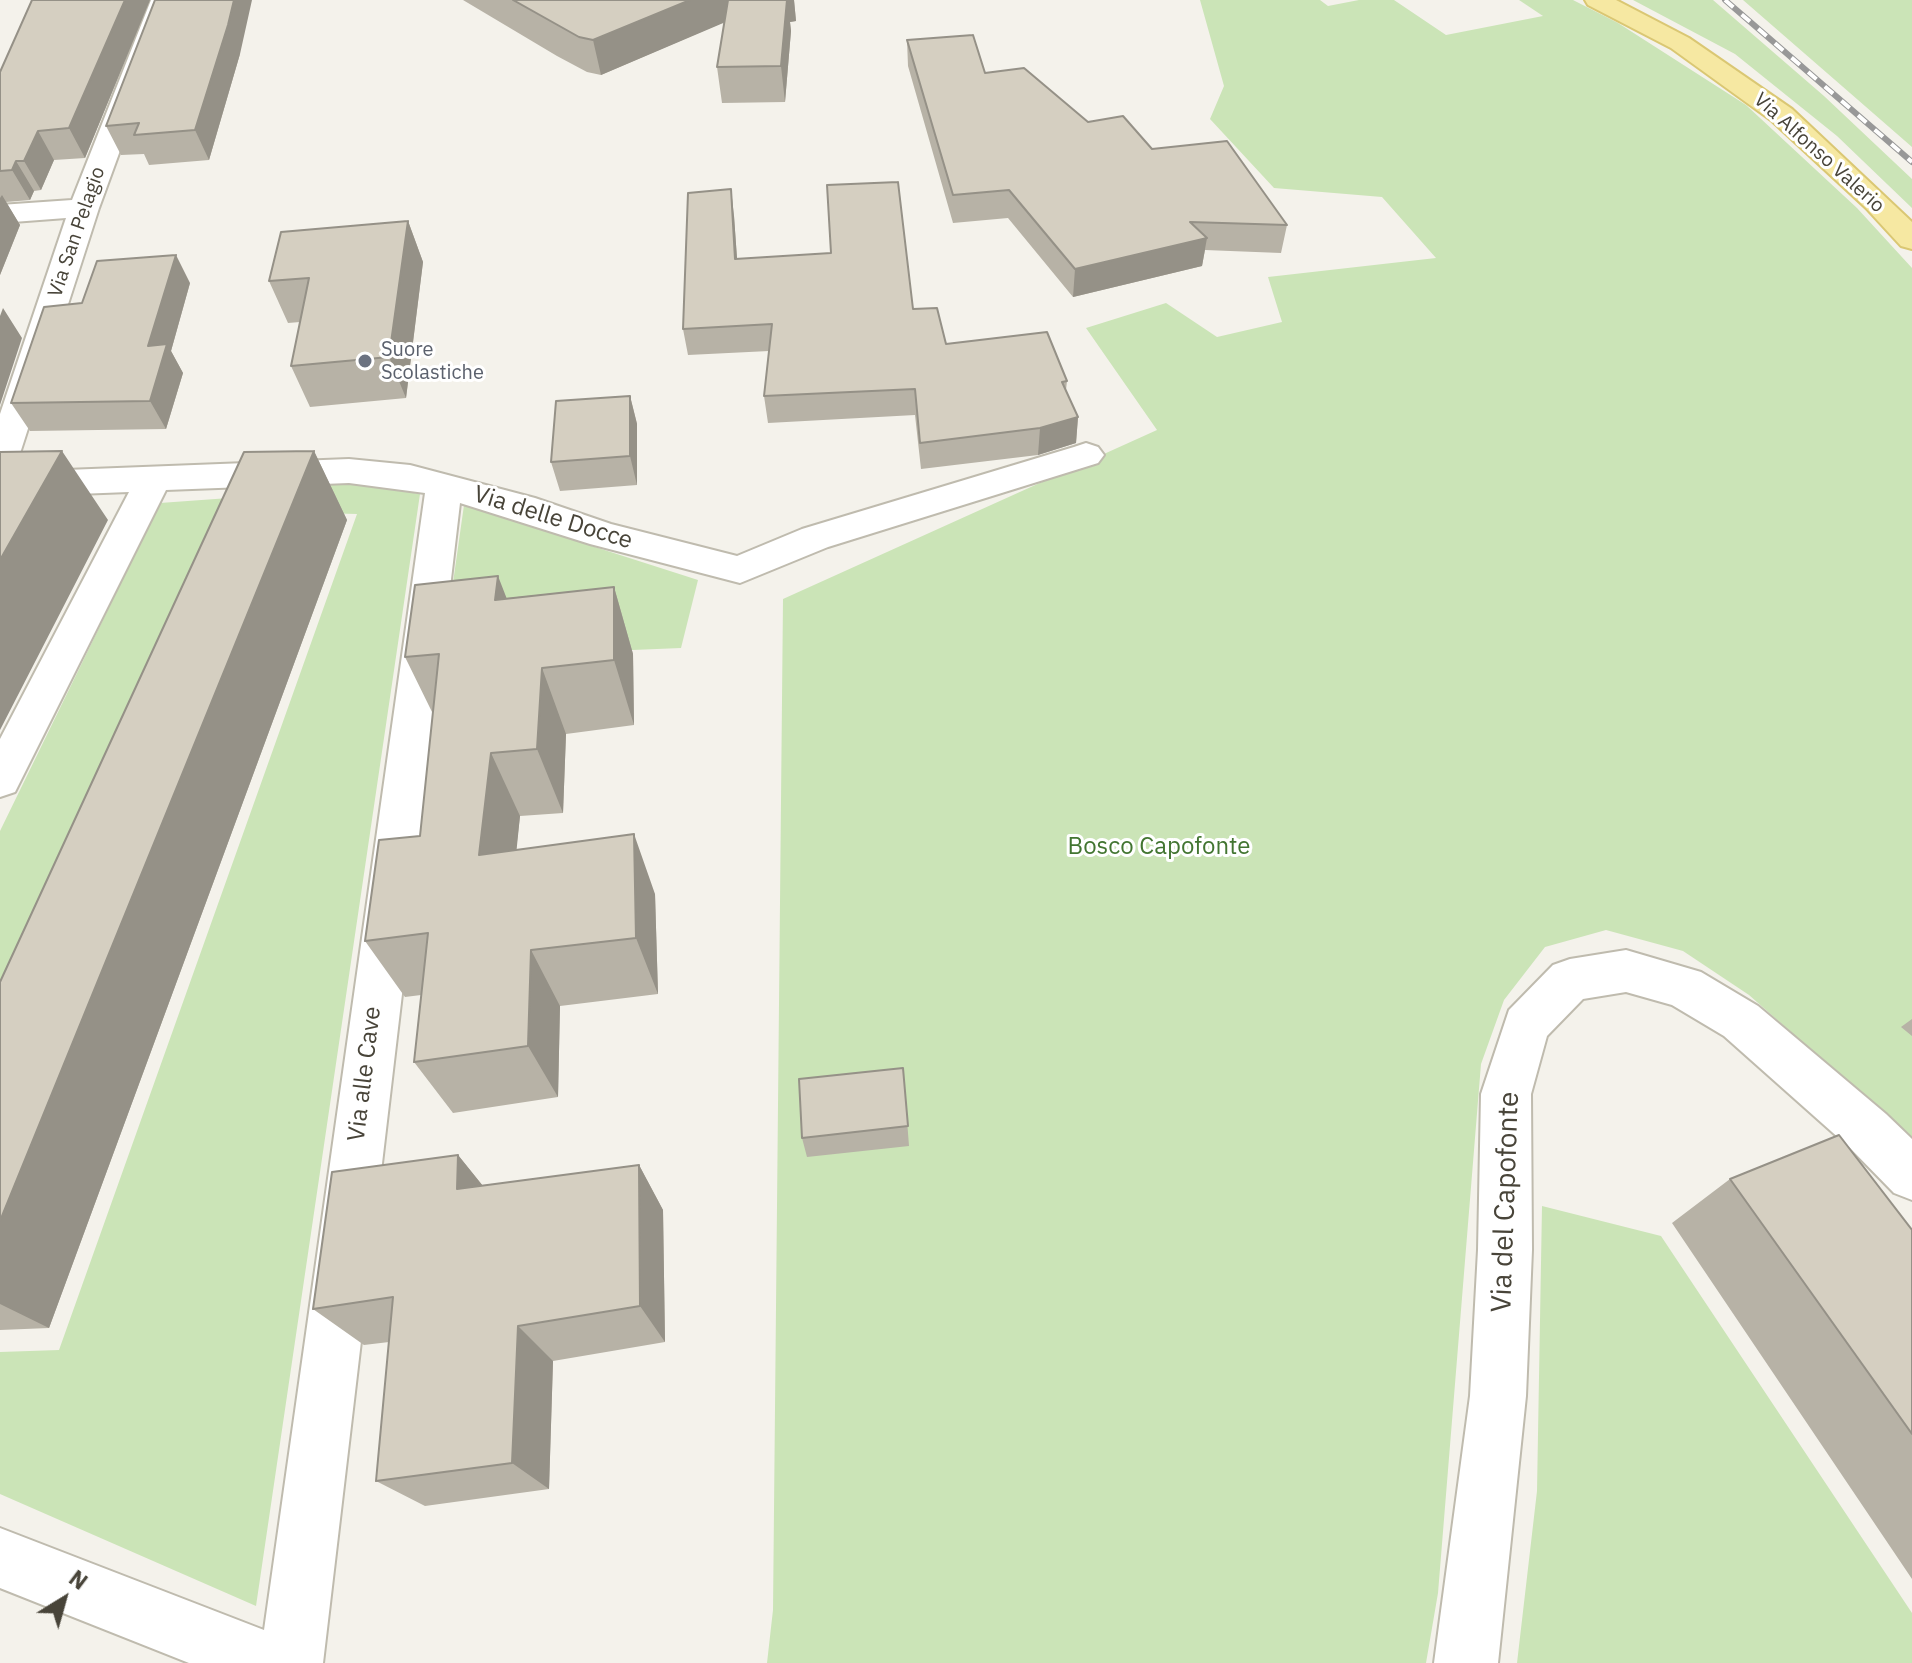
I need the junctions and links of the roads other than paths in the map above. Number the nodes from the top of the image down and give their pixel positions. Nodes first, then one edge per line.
1 (163, 0) edge
2 (1597, 0) edge
3 (84, 208) junction
4 (0, 214) edge
5 (1912, 240) edge
6 (1086, 455) dead end
7 (0, 467) edge
8 (280, 474) junction
9 (154, 479) junction
10 (0, 485) edge
11 (444, 485) junction
12 (261, 517) edge
13 (0, 780) edge
14 (1912, 1175) edge
15 (0, 1558) edge
16 (262, 1661) edge
17 (1466, 1663) edge

1 - 3 street, Via San Pelagio
2 - 5 main road, Via Alfonso Valerio
3 - 4 street
3 - 7 street, Via San Pelagio
6 - 11 street, Via delle Docce
8 - 9 street, Via delle Docce
8 - 11 street, Via delle Docce
8 - 12 street
9 - 10 street, Via delle Docce
9 - 13 street
11 - 16 street, Via alle Cave
14 - 17 street, Via del Capofonte
15 - 16 street, Via alle Cave

